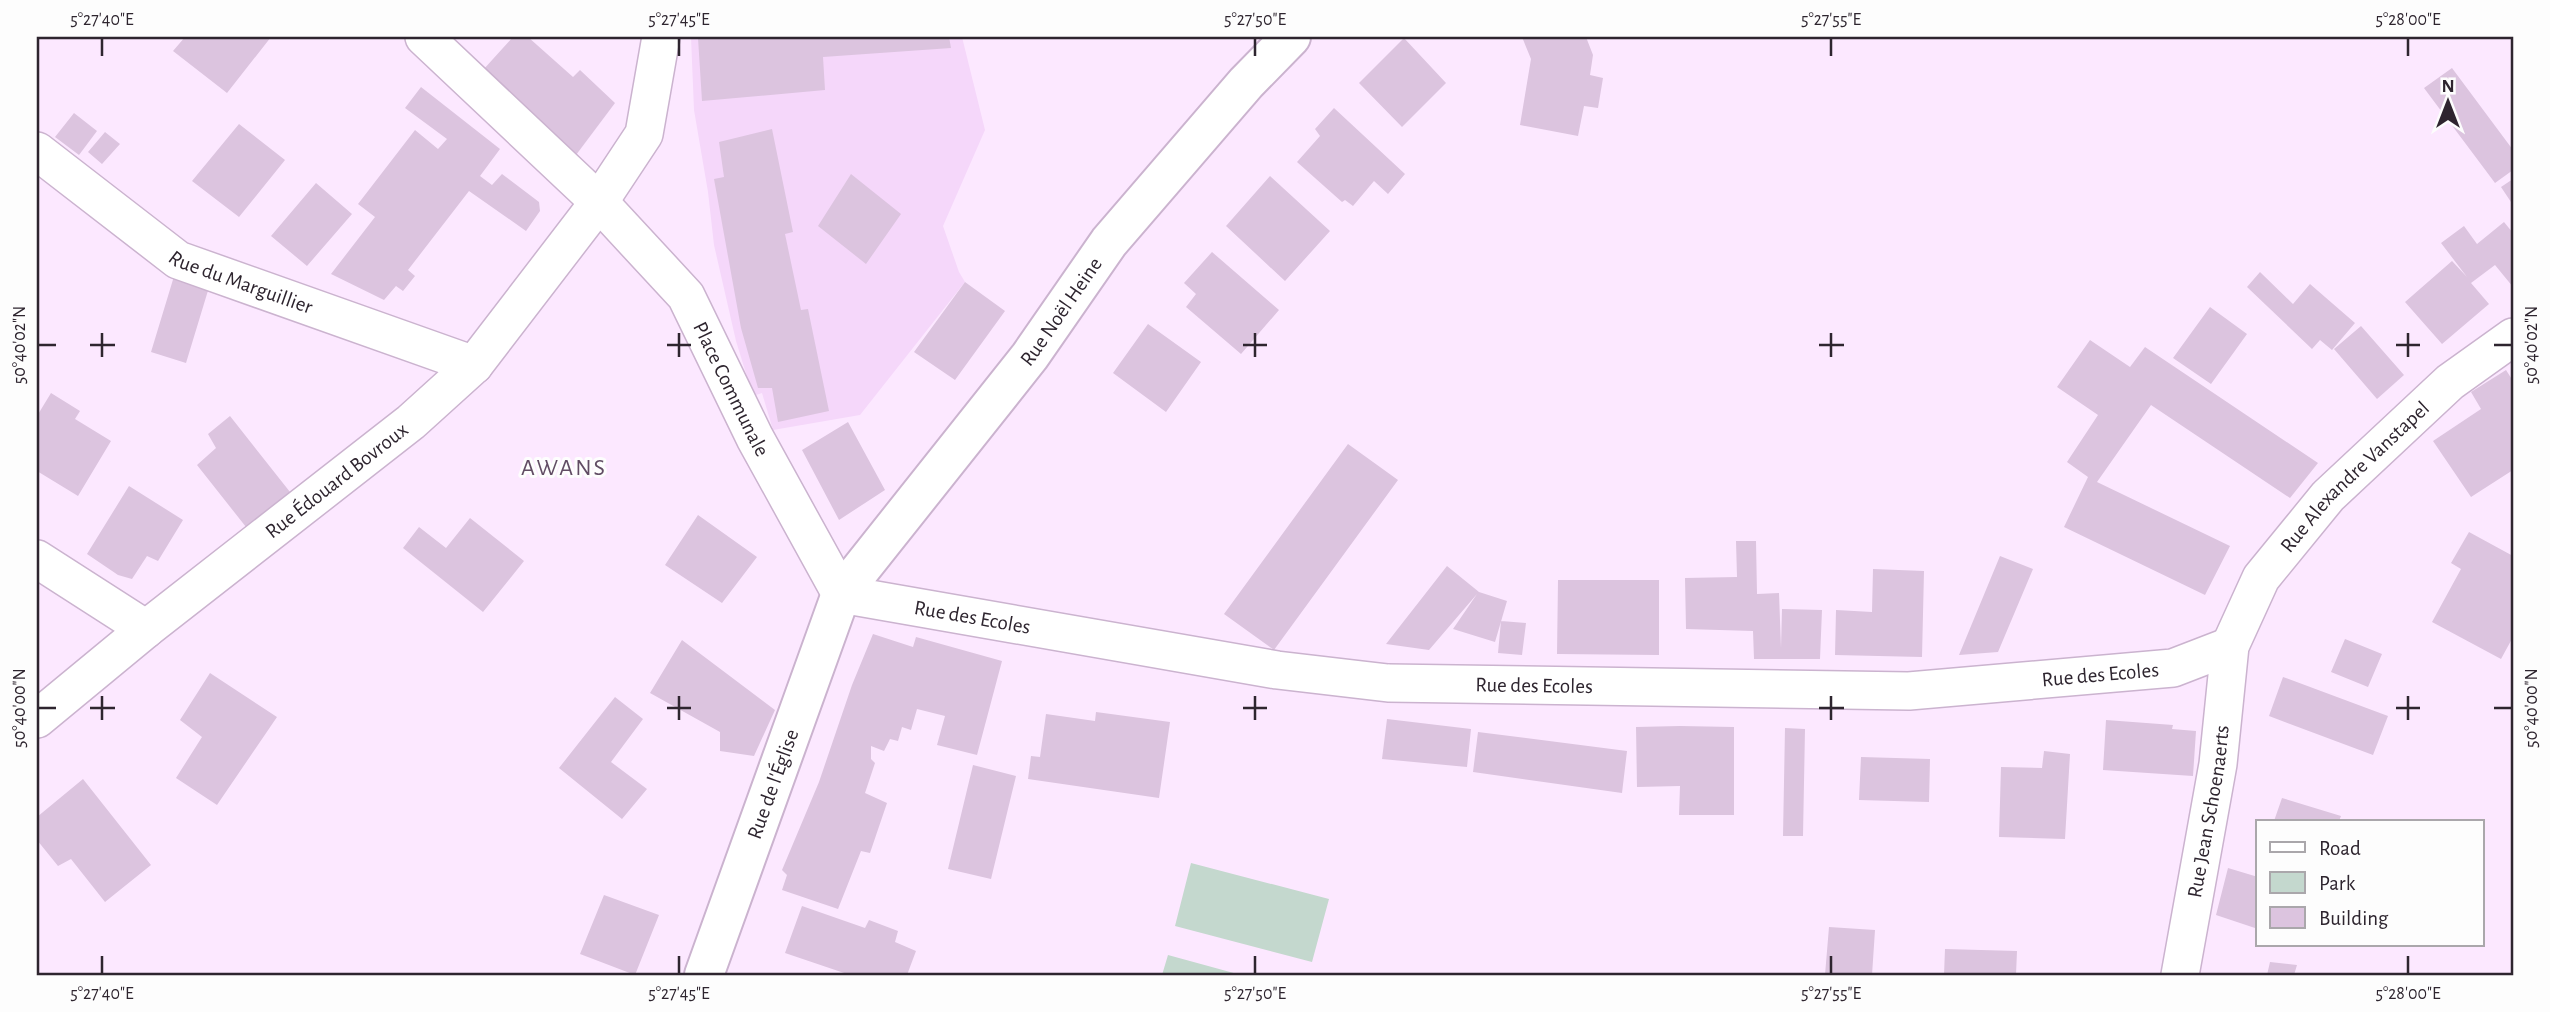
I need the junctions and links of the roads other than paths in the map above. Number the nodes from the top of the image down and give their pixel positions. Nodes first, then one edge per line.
1 (424, 37) edge
2 (661, 37) edge
3 (1291, 37) edge
4 (37, 151) edge
5 (599, 202) junction
6 (2513, 337) edge
7 (474, 365) junction
8 (37, 559) edge
9 (841, 594) junction
10 (146, 629) junction
11 (2230, 646) junction
12 (37, 719) edge
13 (704, 975) edge
14 (2180, 975) edge

1 - 5 street, Place Communale
2 - 5 street, Rue Édouard Bovroux
3 - 9 street, Rue Noël Heine
4 - 7 street, Rue du Marguillier
5 - 7 street, Rue Édouard Bovroux
5 - 9 street, Place Communale
6 - 11 street, Rue Alexandre Vanstapel
7 - 10 street, Rue Édouard Bovroux
8 - 10 street
9 - 11 street, Rue des Ecoles
9 - 13 street, Rue de l'Église
10 - 12 street, Rue Édouard Bovroux
11 - 14 street, Rue Jean Schoenaerts

